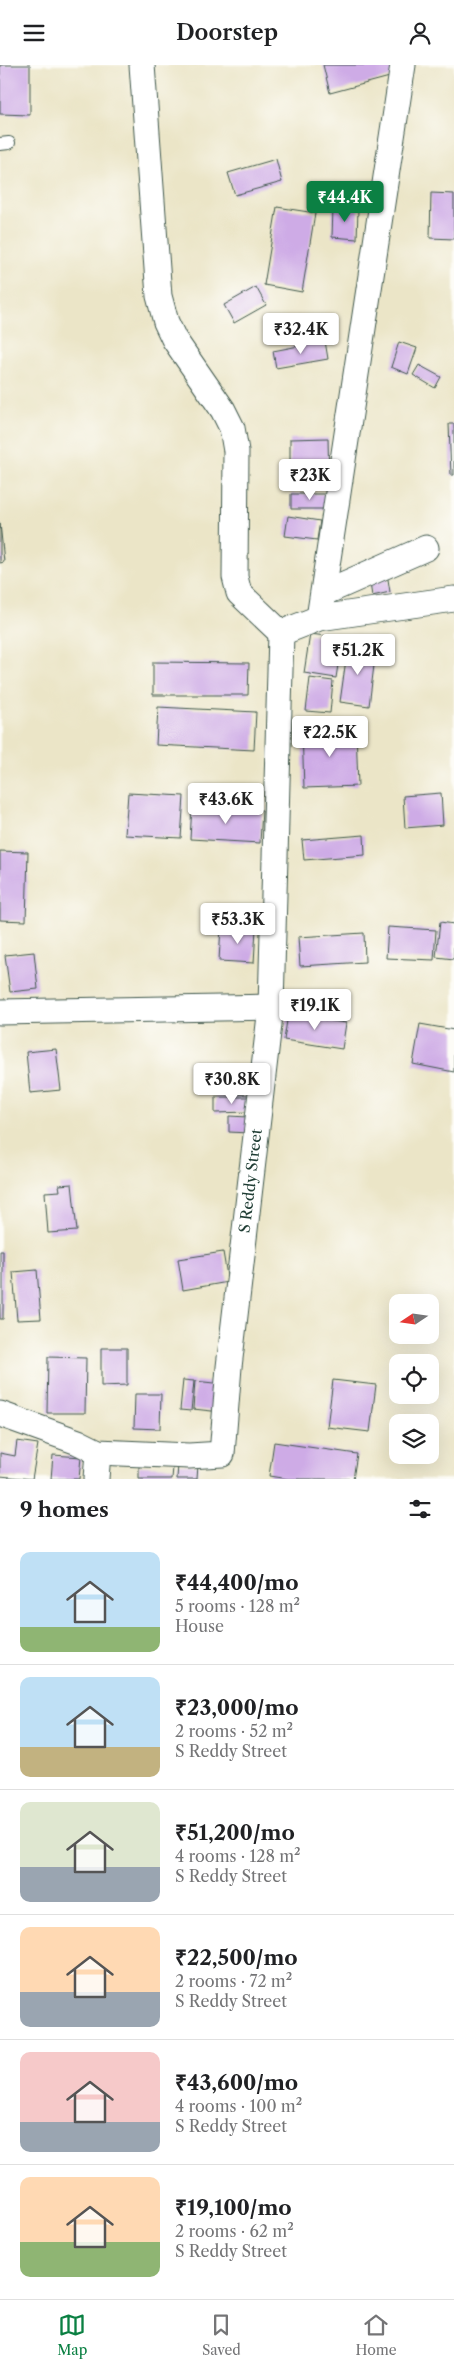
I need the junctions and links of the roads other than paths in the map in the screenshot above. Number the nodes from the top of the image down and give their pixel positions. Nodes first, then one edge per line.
1 (142, 65) edge
2 (404, 65) edge
3 (426, 548) dead end
4 (324, 593) junction
5 (454, 599) edge
6 (319, 618) junction
7 (281, 633) junction
8 (271, 1007) junction
9 (0, 1012) edge
10 (0, 1414) edge
11 (98, 1453) junction
12 (96, 1479) edge

1 - 7 street
2 - 4 street
3 - 4 street
4 - 6 street
5 - 6 street
6 - 7 street
7 - 8 street, S Reddy Street
8 - 9 street
8 - 11 street, S Reddy Street
10 - 11 street
11 - 12 street

